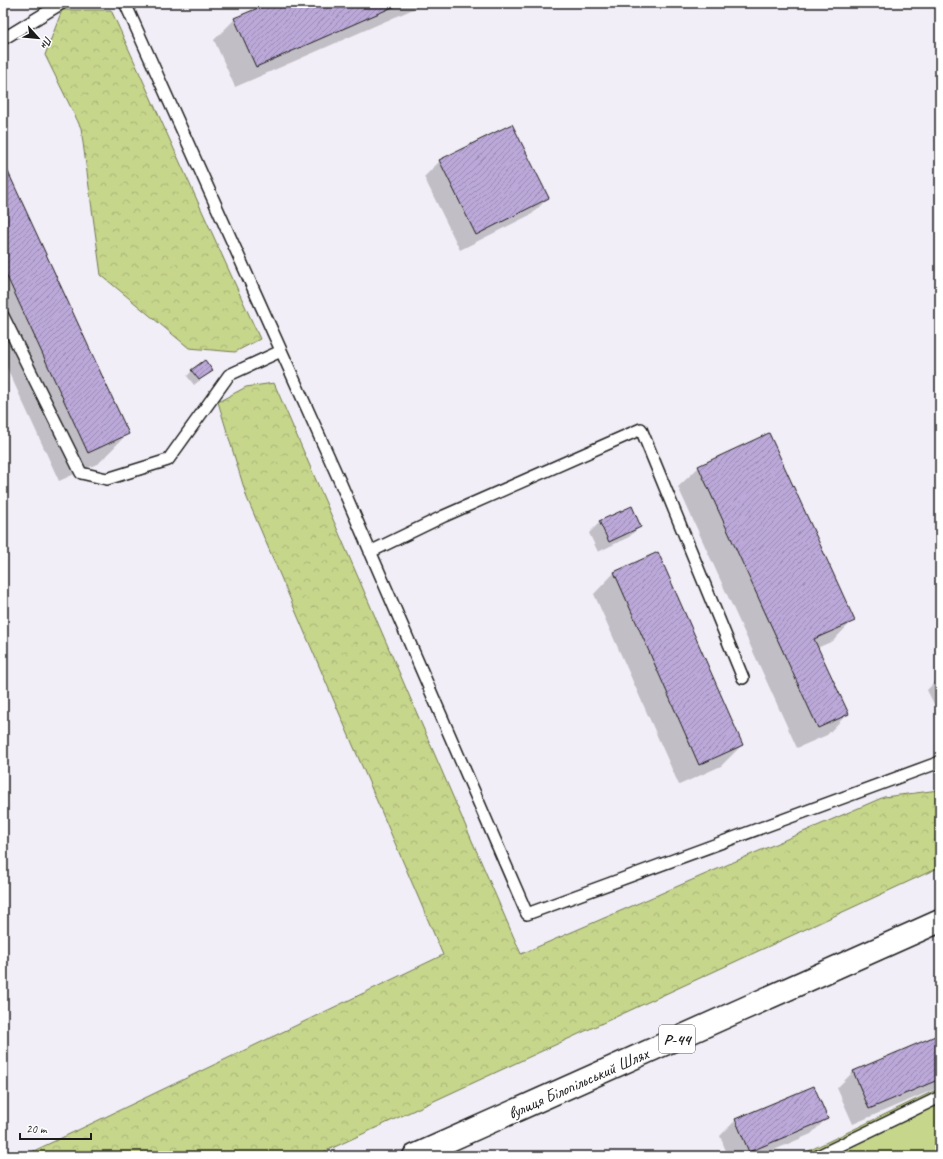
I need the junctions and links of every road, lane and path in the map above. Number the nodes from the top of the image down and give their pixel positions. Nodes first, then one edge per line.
1 (62, 3) edge
2 (126, 3) edge
3 (3, 39) edge
4 (3, 316) edge
5 (281, 351) junction
6 (370, 552) junction
7 (744, 678) dead end
8 (940, 762) edge
9 (940, 921) edge
10 (940, 1097) edge
11 (414, 1156) edge
12 (818, 1156) edge

1 - 3 lane
2 - 5 lane
4 - 5 lane
5 - 6 lane
6 - 7 lane
6 - 8 lane
9 - 11 main road, вулиця Білопільський Шлях / Р-44
10 - 12 lane

